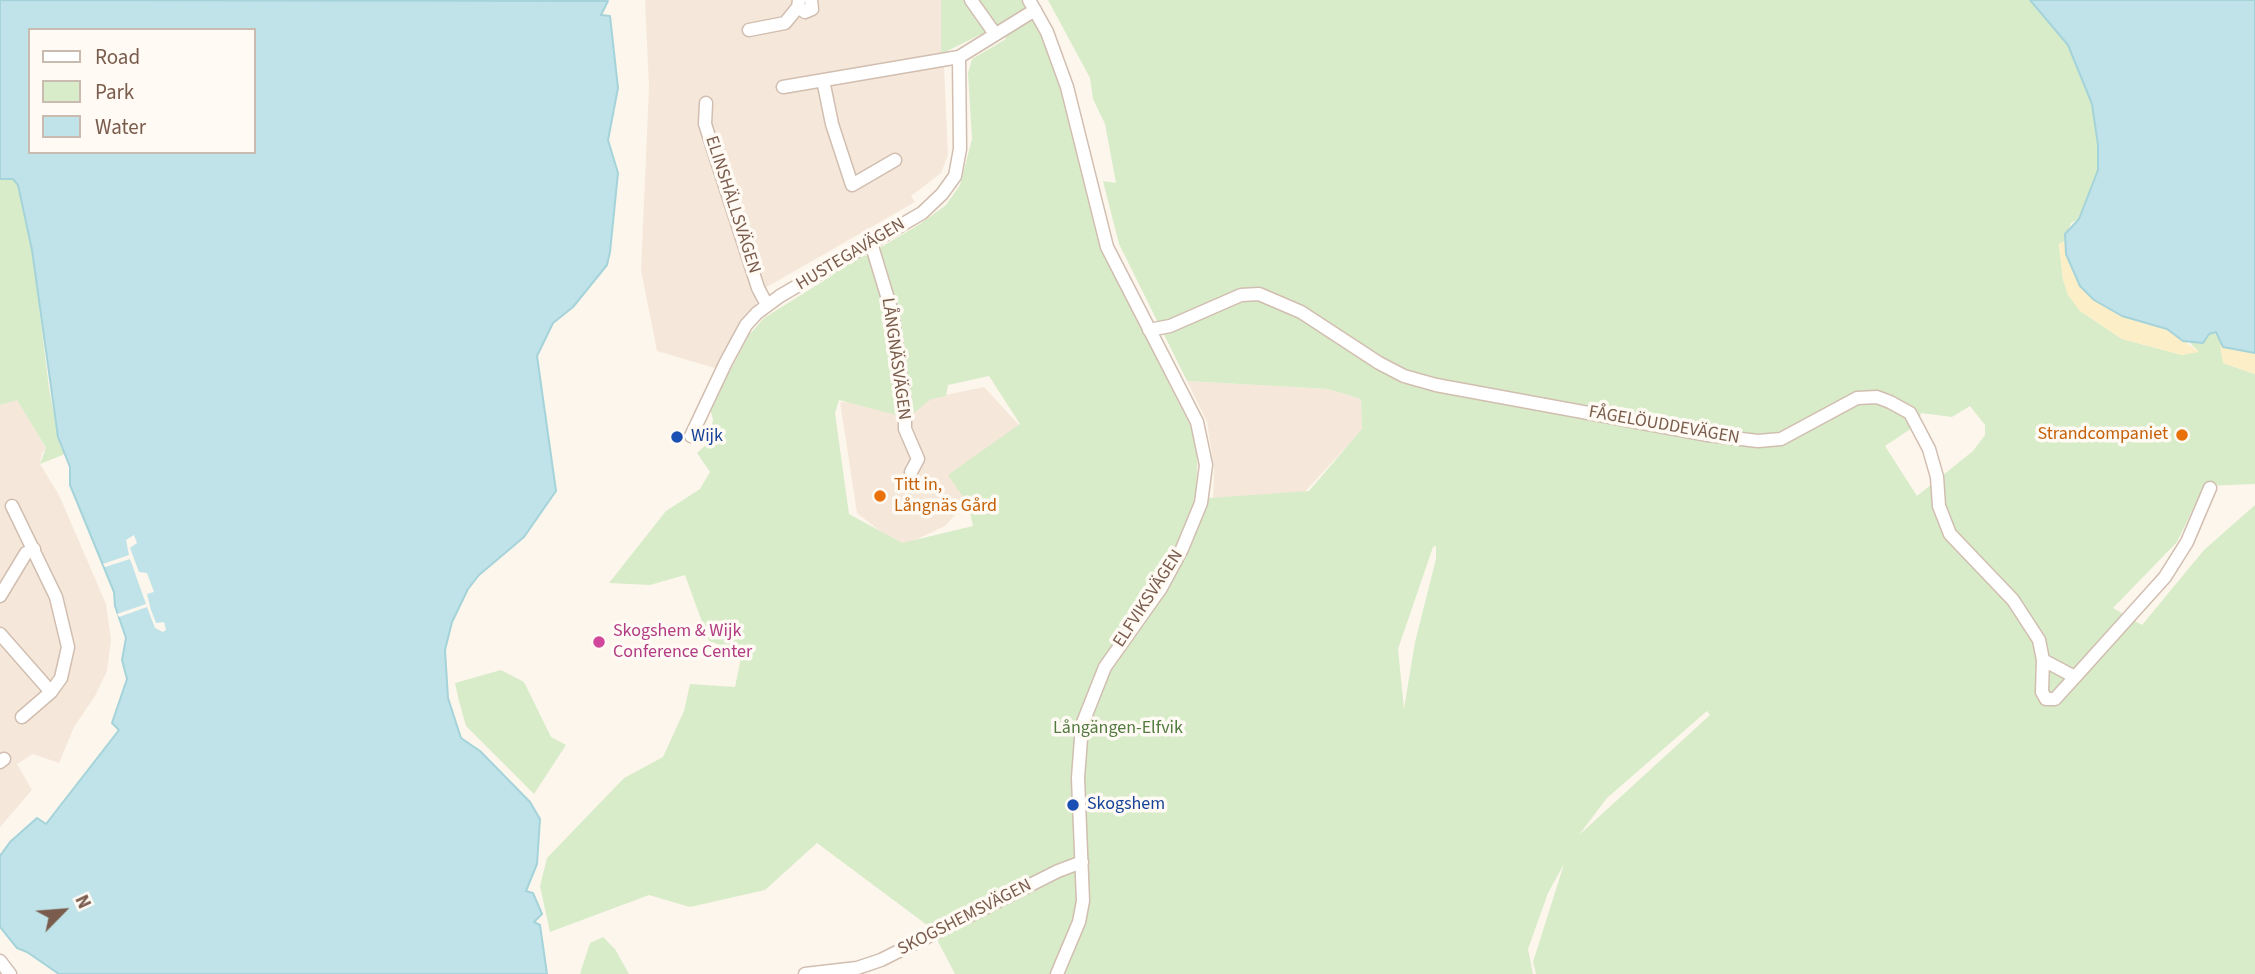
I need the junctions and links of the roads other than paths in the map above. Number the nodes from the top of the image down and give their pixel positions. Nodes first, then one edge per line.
1 (811, 0) edge
2 (971, 0) edge
3 (799, 3) edge
4 (1032, 5) edge
5 (749, 30) dead end
6 (995, 34) junction
7 (959, 57) junction
8 (823, 80) junction
9 (783, 87) dead end
10 (706, 103) dead end
11 (895, 160) dead end
12 (871, 243) junction
13 (767, 305) junction
14 (1149, 330) junction
15 (691, 436) dead end
16 (911, 472) dead end
17 (2210, 488) dead end
18 (12, 506) dead end
19 (34, 549) junction
20 (0, 596) edge
21 (0, 634) edge
22 (2043, 660) junction
23 (2075, 677) junction
24 (51, 692) junction
25 (22, 718) dead end
26 (1082, 862) junction
27 (0, 961) edge
28 (10, 974) edge
29 (805, 974) edge
30 (1057, 974) edge

1 - 3 street
2 - 6 street
3 - 5 street
4 - 6 street
4 - 14 street, ELFVIKSVÄGEN
6 - 7 street
7 - 8 street
7 - 12 street, HUSTEGAVÄGEN
8 - 9 street
8 - 11 street
10 - 13 street, ELINSHÄLLSVÄGEN
12 - 13 street, HUSTEGAVÄGEN
12 - 16 street, LÅNGNÄSVÄGEN
13 - 15 street, HUSTEGAVÄGEN
14 - 22 street, FÅGELÖUDDEVÄGEN
14 - 26 street, ELFVIKSVÄGEN
17 - 23 street, FÅGELÖUDDEVÄGEN
18 - 19 street
19 - 20 street
19 - 24 street
21 - 24 street
22 - 23 street
22 - 23 street, FÅGELÖUDDEVÄGEN
24 - 25 street
26 - 29 street, SKOGSHEMSVÄGEN
26 - 30 street, ELFVIKSVÄGEN
27 - 28 street

